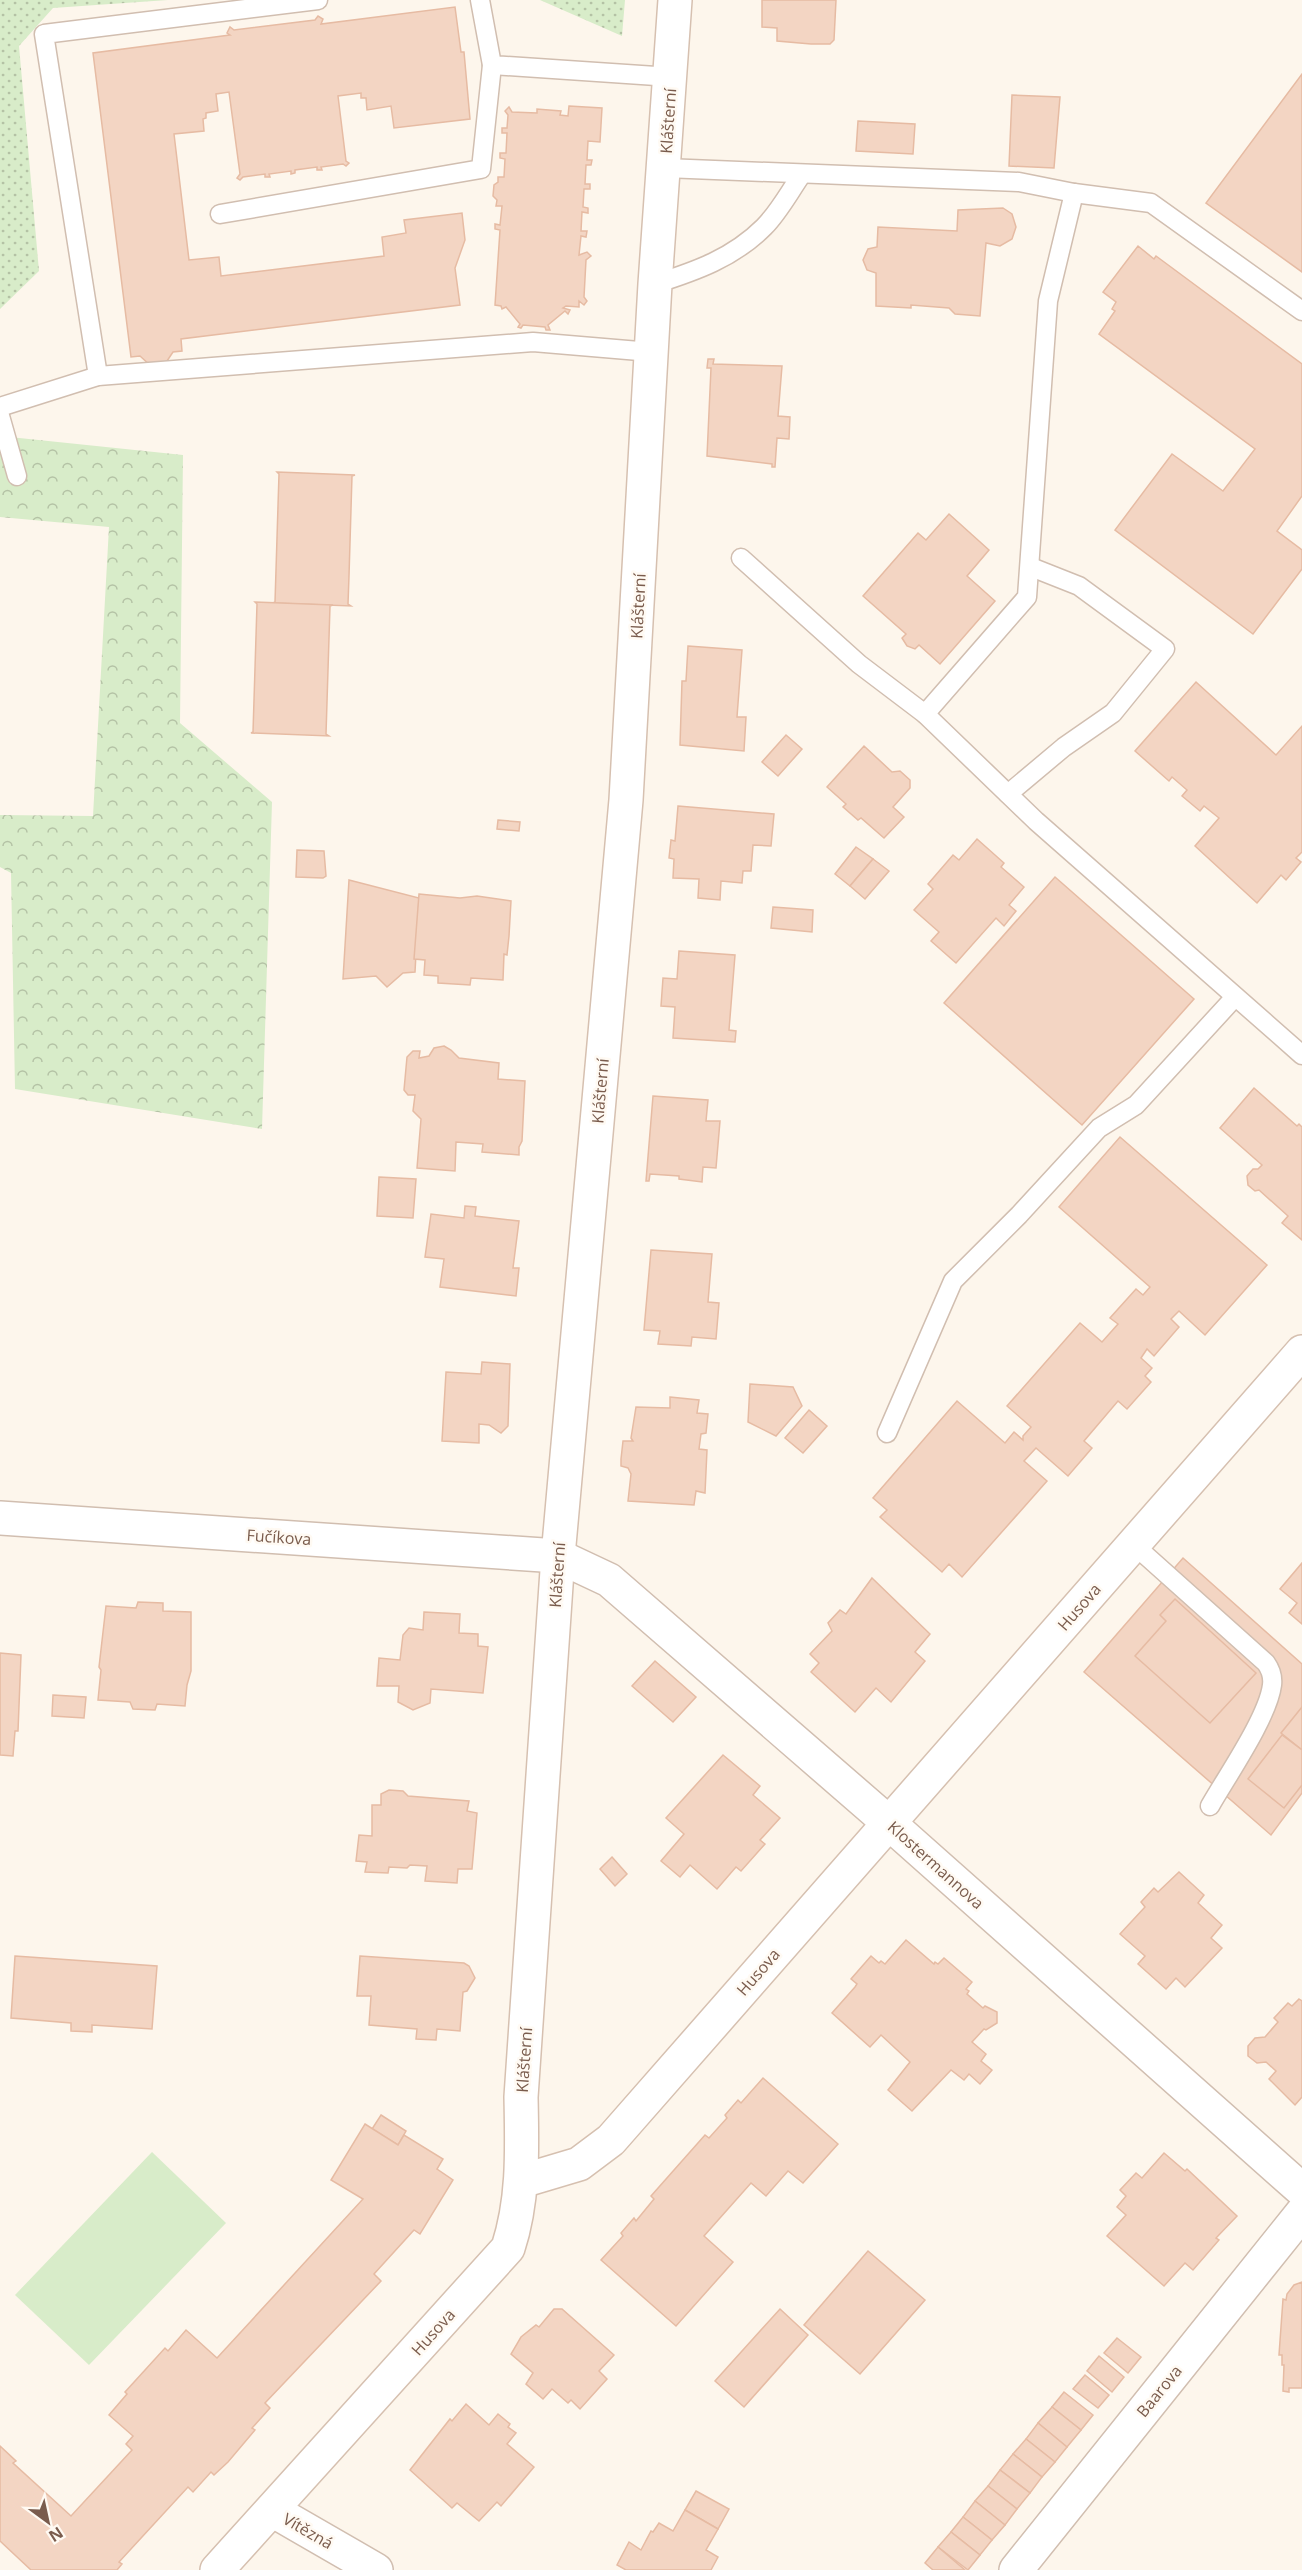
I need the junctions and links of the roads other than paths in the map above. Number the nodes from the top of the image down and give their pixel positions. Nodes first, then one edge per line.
1 (318, 0) edge
2 (480, 0) edge
3 (675, 0) edge
4 (492, 65) junction
5 (671, 77) junction
6 (665, 168) junction
7 (802, 174) junction
8 (1074, 193) junction
9 (220, 214) dead end
10 (655, 284) junction
11 (1302, 311) edge
12 (651, 352) junction
13 (98, 376) junction
14 (0, 407) edge
15 (0, 416) edge
16 (17, 476) dead end
17 (741, 558) dead end
18 (1031, 567) junction
19 (925, 714) junction
20 (1008, 794) junction
21 (1236, 997) junction
22 (1302, 1055) edge
23 (1302, 1352) edge
24 (887, 1433) dead end
25 (0, 1518) edge
26 (1133, 1544) junction
27 (558, 1556) junction
28 (1210, 1806) dead end
29 (889, 1823) junction
30 (522, 2181) junction
31 (1302, 2190) edge
32 (1302, 2213) edge
33 (272, 2510) junction
34 (217, 2570) edge
35 (376, 2570) edge
36 (1016, 2570) edge

1 - 13 lane
2 - 4 lane
3 - 5 street, Klášterní
4 - 5 lane
4 - 9 lane
5 - 6 street, Klášterní
6 - 7 lane
6 - 10 street, Klášterní
7 - 8 lane
7 - 10 lane
8 - 11 lane
8 - 18 lane
10 - 12 street, Klášterní
12 - 13 lane
12 - 27 street, Klášterní
13 - 14 lane
15 - 16 lane
17 - 19 lane
18 - 19 lane
18 - 20 lane
19 - 20 lane
20 - 21 lane
21 - 22 lane
21 - 24 lane
23 - 26 street, Husova
25 - 27 street, Fučíkova
26 - 28 lane
26 - 29 street, Husova
27 - 29 street, Klostermannova
27 - 30 street, Klášterní
29 - 30 street, Husova
29 - 31 street, Klostermannova
30 - 33 street, Husova
32 - 36 street, Baarova
33 - 34 street, Husova
33 - 35 street, Vítězná

